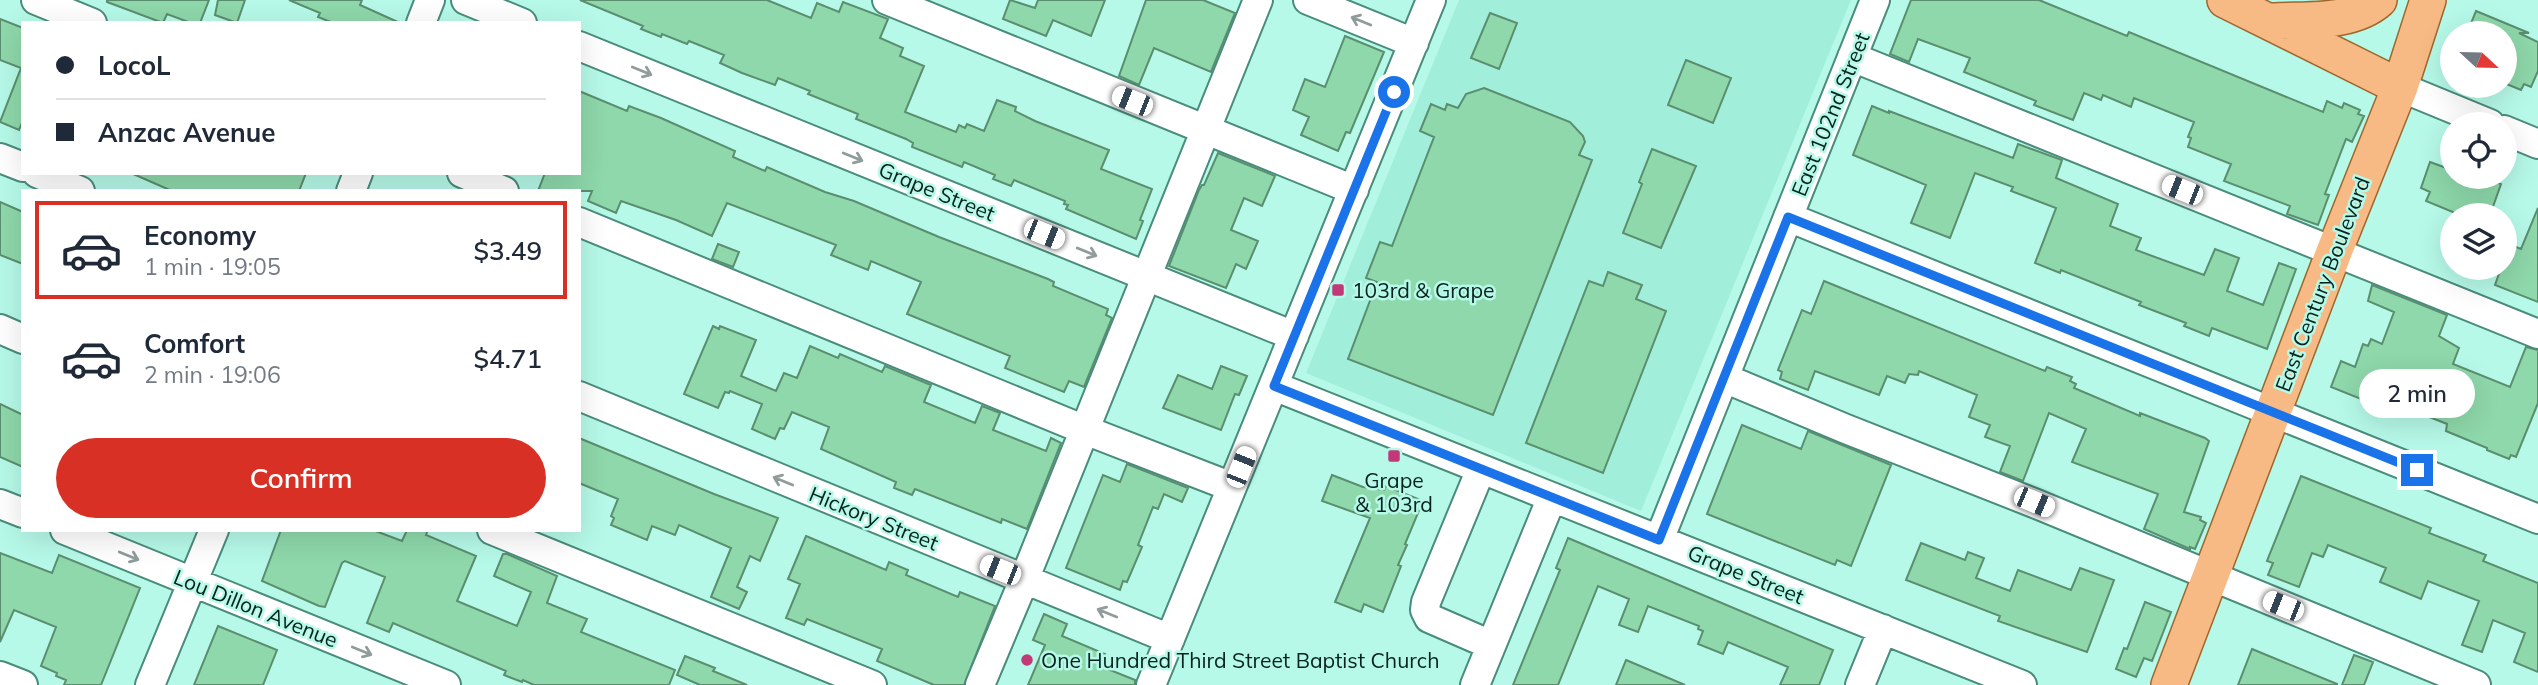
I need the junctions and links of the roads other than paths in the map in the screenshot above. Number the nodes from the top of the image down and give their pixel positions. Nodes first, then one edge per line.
1 (36, 0) edge
2 (430, 0) edge
3 (466, 0) edge
4 (887, 0) edge
5 (1258, 0) edge
6 (1308, 0) edge
7 (1431, 0) edge
8 (1875, 0) edge
9 (2227, 0) edge
10 (2379, 0) edge
11 (2428, 0) edge
12 (87, 21) edge
13 (422, 21) edge
14 (517, 21) edge
15 (2269, 21) junction
16 (1414, 43) junction
17 (581, 47) edge
18 (1852, 57) junction
19 (2400, 87) junction
20 (2461, 112) edge
21 (1206, 131) junction
22 (2517, 135) edge
23 (2538, 144) edge
24 (0, 158) edge
25 (21, 166) edge
26 (42, 175) edge
27 (466, 175) edge
28 (75, 189) edge
29 (499, 189) edge
30 (1354, 190) junction
31 (1788, 217) junction
32 (581, 223) edge
33 (2334, 252) junction
34 (1147, 276) junction
35 (0, 329) edge
36 (2538, 334) edge
37 (1294, 336) junction
38 (21, 337) edge
39 (1724, 378) junction
40 (1274, 386) junction
41 (581, 397) edge
42 (2273, 410) junction
43 (1085, 430) junction
44 (1481, 469) junction
45 (1232, 487) junction
46 (1552, 497) junction
47 (0, 504) edge
48 (21, 512) edge
49 (2538, 519) edge
50 (70, 532) edge
51 (213, 532) edge
52 (497, 532) edge
53 (1659, 540) junction
54 (2210, 576) junction
55 (1024, 580) junction
56 (192, 582) junction
57 (1882, 629) junction
58 (1170, 639) junction
59 (1491, 645) junction
60 (0, 676) edge
61 (23, 685) edge
62 (150, 685) edge
63 (446, 685) edge
64 (872, 685) edge
65 (980, 685) edge
66 (1151, 685) edge
67 (1475, 685) edge
68 (1860, 685) edge
69 (2022, 685) edge
70 (2169, 685) edge
71 (2476, 685) edge

1 - 12 street
2 - 13 street
3 - 14 street
4 - 21 street
5 - 21 street
16 -> 6 street
7 - 16 street
8 - 18 street, East 102nd Street
9 - 15 main road
10 - 15 main road
11 - 19 main road, East Century Boulevard
15 - 19 main road
16 - 30 street
17 -> 34 street, Grape Street
18 - 31 street, East 102nd Street
18 - 33 street
19 - 20 street
19 - 33 main road, East Century Boulevard
21 - 30 street
21 - 34 street
22 - 23 street
24 - 25 street
26 - 28 street
27 - 29 street
30 - 37 street
31 - 39 street, East 102nd Street
31 - 42 street
32 - 43 street
33 - 36 street
33 - 42 main road, East Century Boulevard
34 - 37 street, Grape Street
34 - 43 street
35 - 38 street
37 - 40 street
39 - 53 street, East 102nd Street
39 - 54 street
40 - 44 street, Grape Street
40 - 45 street
55 -> 41 street, Hickory Street
42 - 49 street
42 - 54 main road, East Century Boulevard
43 - 45 street
43 - 55 street
44 - 46 street, Grape Street
44 - 59 street
45 - 58 street
46 - 53 street, Grape Street
46 - 59 street
47 - 48 street
50 -> 56 street, Lou Dillon Avenue
51 - 56 street
52 - 64 street
53 - 57 street, Grape Street
54 - 70 main road, East Century Boulevard
54 - 71 street
58 -> 55 street, Hickory Street
55 - 65 street
56 - 62 street
56 -> 63 street, Lou Dillon Avenue
57 - 68 street
57 - 69 street, Grape Street
58 - 66 street
59 - 67 street
60 - 61 street

